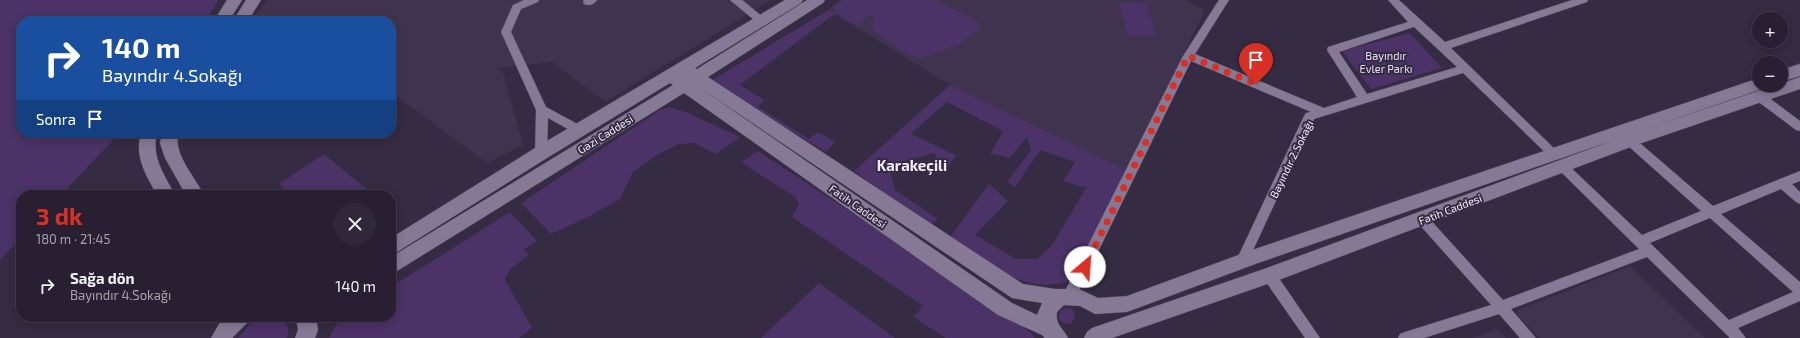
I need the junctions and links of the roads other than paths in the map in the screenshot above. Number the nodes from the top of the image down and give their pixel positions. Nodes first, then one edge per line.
1 (235, 0) edge
2 (254, 0) edge
3 (534, 0) edge
4 (736, 0) edge
5 (796, 0) edge
6 (818, 0) edge
7 (1224, 0) edge
8 (1392, 0) edge
9 (1583, 0) edge
10 (224, 16) edge
11 (243, 16) edge
12 (762, 21) junction
13 (1416, 23) junction
14 (1443, 47) junction
15 (1188, 56) junction
16 (1465, 68) junction
17 (1800, 70) edge
18 (1788, 74) edge
19 (684, 76) junction
20 (1800, 83) edge
21 (1788, 85) edge
22 (1753, 92) edge
23 (1754, 92) edge
24 (1761, 92) edge
25 (1364, 99) junction
26 (542, 110) junction
27 (1323, 112) junction
28 (1800, 127) edge
29 (579, 130) junction
30 (147, 138) edge
31 (169, 138) edge
32 (1630, 141) junction
33 (541, 153) junction
34 (1558, 160) junction
35 (1800, 176) edge
36 (1782, 183) junction
37 (163, 190) edge
38 (192, 190) edge
39 (1800, 198) edge
40 (1711, 212) junction
41 (1422, 219) junction
42 (396, 244) edge
43 (1645, 245) junction
44 (1242, 261) junction
45 (396, 263) edge
46 (1269, 275) junction
47 (1800, 290) edge
48 (1800, 295) edge
49 (1065, 296) junction
50 (1094, 306) junction
51 (1501, 307) junction
52 (233, 322) edge
53 (1727, 327) junction
54 (224, 328) edge
55 (1053, 334) edge
56 (1096, 336) edge
57 (1313, 338) edge
58 (1405, 338) edge
59 (1529, 338) edge
60 (1739, 338) edge

1 - 10 main road
2 - 11 main road
3 - 26 street
4 - 12 street
5 - 12 main road, Gazi Caddesi
6 - 19 main road, Gazi Caddesi
7 - 15 street
8 - 13 street
9 - 14 street
12 - 19 main road, Gazi Caddesi
13 - 14 street
13 - 25 street
14 - 16 street
15 - 27 street
15 - 49 street
16 - 25 street, Bayındır 2.Sokağı
16 - 34 street
17 - 18 main road
19 - 29 main road, Gazi Caddesi
19 - 45 main road, Gazi Caddesi
19 - 49 main road, Fatih Caddesi
19 - 55 main road, Fatih Caddesi
20 - 21 main road, Fatih Caddesi
22 - 34 main road, Fatih Caddesi
23 - 32 main road, Fatih Caddesi
24 - 28 street
25 - 27 street, Bayındır 2.Sokağı
26 - 29 street
26 - 33 street
27 - 44 street, Bayındır 2.Sokağı
29 - 33 main road, Gazi Caddesi
30 - 37 main road
31 - 38 main road
32 - 34 main road, Fatih Caddesi
32 - 40 street
33 - 42 main road, Gazi Caddesi
34 - 41 main road, Fatih Caddesi
34 - 43 street
34 - 44 main road, Fatih Caddesi
35 - 36 street
36 - 39 street
36 - 40 street
40 - 43 street
40 - 47 street
41 - 46 main road, Fatih Caddesi
41 - 51 street
43 - 51 street
43 - 53 street
44 - 50 main road, Fatih Caddesi
46 - 56 main road, Fatih Caddesi
46 - 57 street
48 - 53 street
49 - 50 main road, Fatih Caddesi
49 - 55 main road, Fatih Caddesi
50 - 56 main road, Fatih Caddesi
51 - 58 street
51 - 59 street
52 - 54 main road
53 - 60 street

